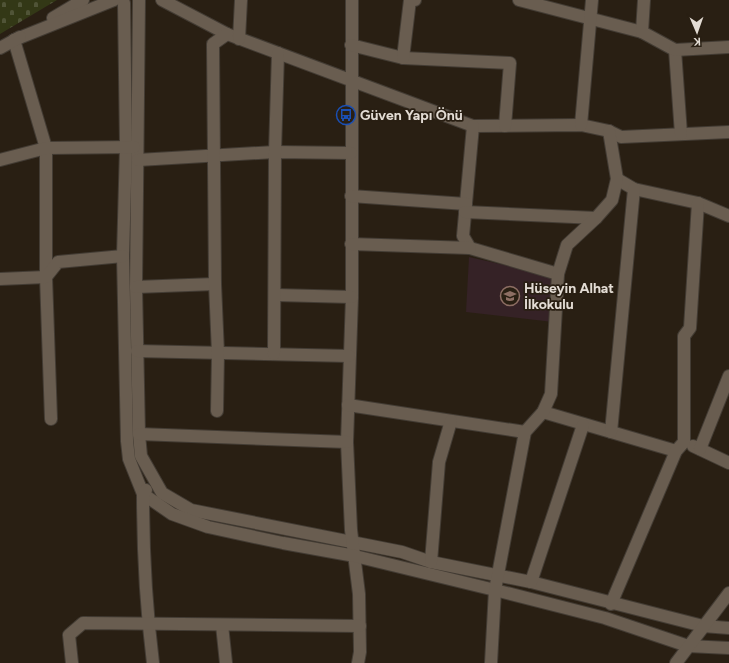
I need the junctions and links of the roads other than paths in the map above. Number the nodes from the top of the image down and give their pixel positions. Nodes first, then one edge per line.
1 (83, 0) edge
2 (139, 0) edge
3 (162, 0) edge
4 (241, 0) edge
5 (352, 0) edge
6 (414, 0) edge
7 (519, 0) edge
8 (592, 0) edge
9 (644, 0) edge
10 (122, 1) edge
11 (591, 20) junction
12 (642, 32) junction
13 (226, 34) junction
14 (239, 38) junction
15 (14, 40) junction
16 (351, 44) junction
17 (729, 47) edge
18 (0, 48) edge
19 (674, 50) junction
20 (278, 53) junction
21 (403, 58) junction
22 (351, 80) junction
23 (581, 125) junction
24 (473, 126) junction
25 (505, 126) junction
26 (609, 131) junction
27 (729, 132) edge
28 (681, 134) junction
29 (131, 147) junction
30 (46, 148) junction
31 (275, 152) junction
32 (351, 153) junction
33 (213, 155) junction
34 (0, 160) edge
35 (138, 160) junction
36 (617, 179) junction
37 (634, 189) junction
38 (351, 196) junction
39 (698, 203) junction
40 (465, 208) junction
41 (729, 216) edge
42 (596, 218) junction
43 (351, 244) junction
44 (470, 248) junction
45 (124, 256) junction
46 (558, 274) junction
47 (46, 277) junction
48 (0, 279) edge
49 (215, 284) junction
50 (136, 287) junction
51 (276, 295) junction
52 (352, 297) junction
53 (137, 351) junction
54 (218, 353) junction
55 (274, 354) junction
56 (349, 356) junction
57 (729, 376) edge
58 (348, 405) junction
59 (217, 411) dead end
60 (542, 412) junction
61 (51, 419) dead end
62 (451, 421) junction
63 (583, 425) junction
64 (525, 432) junction
65 (611, 432) junction
66 (140, 434) junction
67 (347, 442) junction
68 (680, 446) junction
69 (700, 449) junction
70 (729, 462) edge
71 (154, 480) junction
72 (144, 494) junction
73 (354, 543) junction
74 (355, 556) junction
75 (431, 562) junction
76 (498, 575) junction
77 (531, 582) junction
78 (495, 590) junction
79 (729, 593) edge
80 (611, 604) junction
81 (148, 625) junction
82 (222, 625) junction
83 (360, 626) junction
84 (703, 626) junction
85 (729, 628) edge
86 (688, 646) junction
87 (729, 648) edge
88 (72, 663) edge
89 (153, 663) edge
90 (226, 663) edge
91 (358, 663) edge
92 (491, 663) edge
93 (676, 663) edge

1 - 15 street
2 - 29 street
3 - 13 street
4 - 14 street
5 - 16 street
6 - 21 street
7 - 11 street
8 - 11 street
9 - 12 street
10 - 15 street
10 - 29 street
11 - 12 street
11 - 23 street
12 - 19 street
13 - 14 street
13 - 33 street
14 - 20 street
15 - 18 street
15 - 30 street
16 - 21 street
16 - 22 street
17 - 19 street
19 - 28 street
20 - 22 street
20 - 31 street
21 - 25 street
22 - 24 street
22 - 32 street
23 - 25 street
23 - 26 street
24 - 25 street
24 - 40 street
26 - 28 street
26 - 36 street
27 - 28 street
29 - 30 street
29 - 35 street
29 - 45 street
30 - 34 street
30 - 47 street
31 - 32 street
31 - 33 street
31 - 51 street
32 - 38 street
33 - 35 street
33 - 49 street
35 - 50 street
36 - 37 street
36 - 42 street
37 - 39 street
37 - 65 street
38 - 40 street
38 - 43 street
39 - 41 street
39 - 68 street
40 - 42 street
40 - 44 street
42 - 46 street
43 - 44 street
43 - 52 street
44 - 46 street
45 - 47 street
45 - 72 street
46 - 60 street
47 - 48 street
47 - 61 street
49 - 50 street
49 - 54 street
50 - 53 street
51 - 52 street
51 - 55 street
52 - 56 street
53 - 54 street
53 - 66 street
54 - 55 street
54 - 59 street
55 - 56 street
56 - 58 street
57 - 69 street
58 - 62 street
58 - 67 street
60 - 63 street
60 - 64 street
62 - 64 street
62 - 75 street
63 - 65 street
63 - 77 street
64 - 76 street
65 - 68 street
66 - 67 street
66 - 71 street
67 - 73 street
68 - 69 street
68 - 80 street
69 - 70 street
71 - 72 street
71 - 73 street
72 - 74 street
72 - 81 street
73 - 74 street
73 - 75 street
74 - 78 street
74 - 83 street
75 - 76 street
76 - 77 street
76 - 78 street
77 - 80 street
78 - 86 street
78 - 92 street
79 - 84 street
80 - 84 street
81 - 82 street
81 - 88 street
81 - 89 street
82 - 83 street
82 - 90 street
83 - 91 street
84 - 85 street
84 - 86 street
86 - 87 street
86 - 93 street

